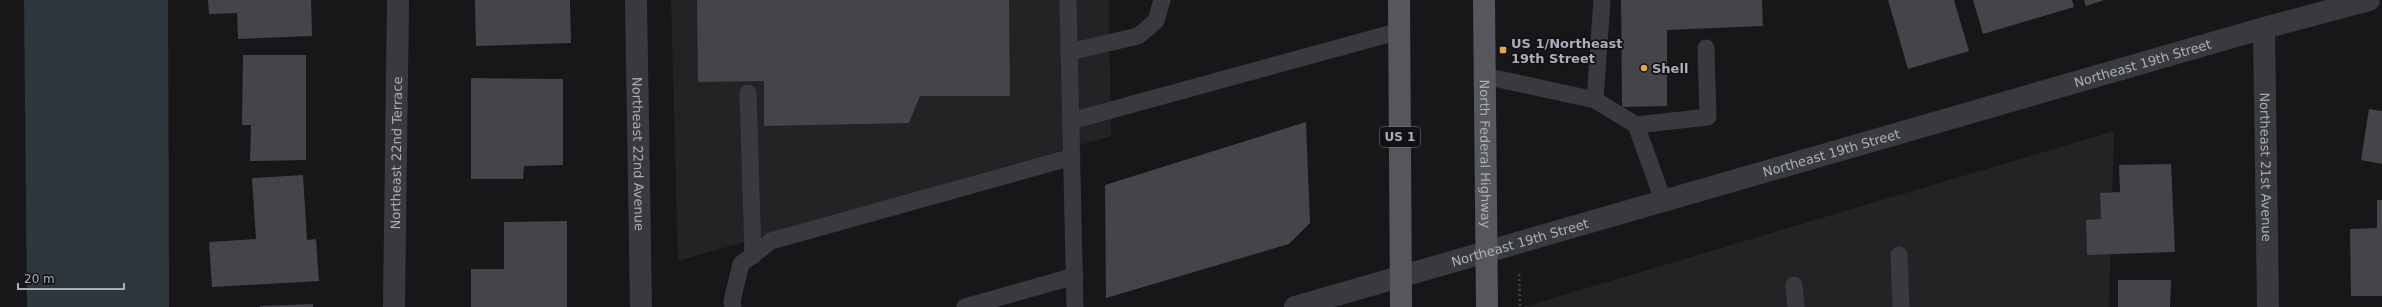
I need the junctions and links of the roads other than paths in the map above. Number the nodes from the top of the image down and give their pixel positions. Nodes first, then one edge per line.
1 (398, 0) edge
2 (636, 0) edge
3 (1068, 0) edge
4 (1162, 0) edge
5 (1399, 0) edge
6 (1484, 0) edge
7 (1602, 0) edge
8 (2369, 0) edge
9 (2264, 28) junction
10 (1400, 31) junction
11 (1706, 48) dead end
12 (1069, 52) junction
13 (1485, 76) junction
14 (748, 93) dead end
15 (1595, 100) junction
16 (1071, 121) junction
17 (1636, 125) junction
18 (1072, 157) junction
19 (1663, 200) junction
20 (1486, 251) junction
21 (1899, 255) dead end
22 (753, 256) junction
23 (1401, 275) junction
24 (1075, 276) junction
25 (1794, 285) dead end
26 (394, 307) edge
27 (641, 307) edge
28 (733, 307) edge
29 (965, 307) edge
30 (1075, 307) edge
31 (1295, 307) edge
32 (1402, 307) edge
33 (1487, 307) edge
34 (1796, 307) edge
35 (1901, 307) edge
36 (2268, 307) edge

1 - 26 street, Northeast 22nd Terrace
2 - 27 street, Northeast 22nd Avenue
3 - 12 lane
4 - 12 lane
5 - 10 main road, US 1
6 - 13 main road, North Federal Highway
7 - 15 lane
8 - 9 street, Northeast 19th Street
9 - 19 street, Northeast 19th Street
9 - 36 street, Northeast 21st Avenue
10 - 16 lane
10 - 23 main road, US 1
11 - 17 lane
12 - 16 lane
13 - 15 lane
13 - 20 main road, North Federal Highway
14 - 22 lane
15 - 17 lane
16 - 18 lane
17 - 19 lane
18 - 22 lane
18 - 24 lane
19 - 20 street, Northeast 19th Street
20 - 23 street, Northeast 19th Street
20 - 33 main road, North Federal Highway
21 - 35 lane
22 - 28 lane
23 - 31 street, Northeast 19th Street
23 - 32 main road, US 1
24 - 29 lane
24 - 30 lane
25 - 34 lane

